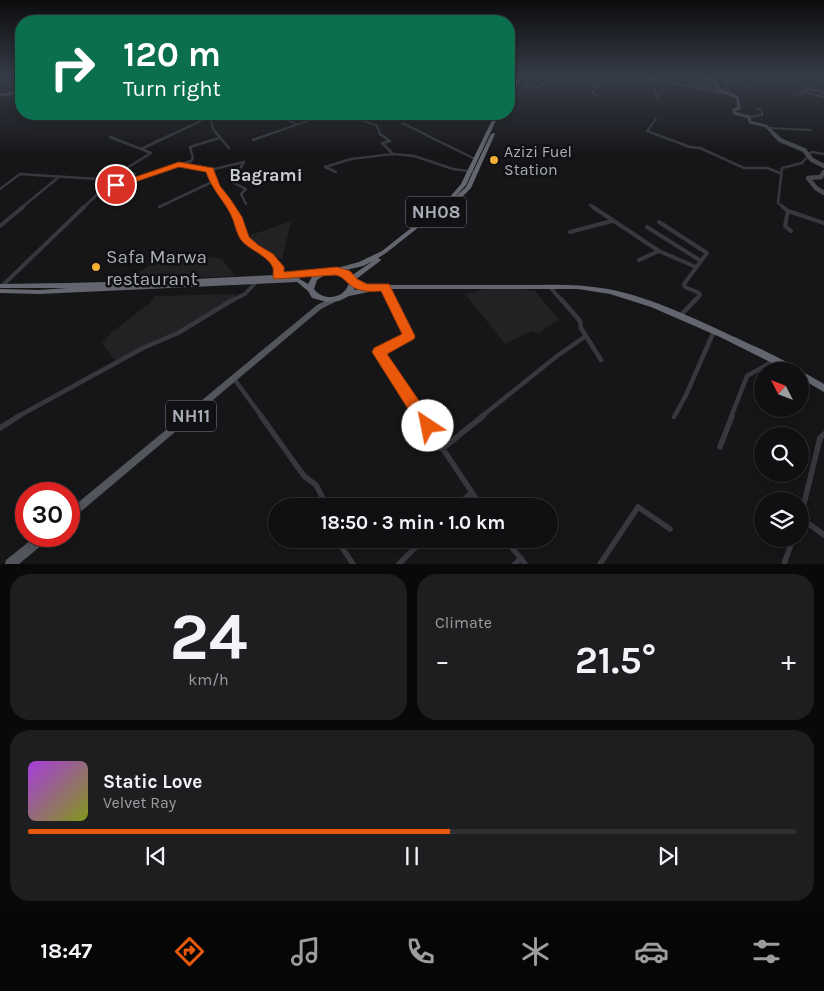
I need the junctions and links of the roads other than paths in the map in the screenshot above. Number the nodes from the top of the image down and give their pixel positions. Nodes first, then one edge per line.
1 (739, 103) edge
2 (756, 108) dead end
3 (749, 117) junction
4 (656, 119) dead end
5 (210, 120) junction
6 (220, 120) edge
7 (286, 120) edge
8 (309, 120) edge
9 (363, 120) edge
10 (496, 120) edge
11 (497, 120) edge
12 (402, 122) dead end
13 (296, 124) junction
14 (768, 128) junction
15 (811, 130) dead end
16 (110, 137) dead end
17 (219, 138) junction
18 (253, 140) dead end
19 (229, 148) dead end
20 (141, 149) junction
21 (393, 154) junction
22 (824, 154) edge
23 (807, 156) junction
24 (475, 159) junction
25 (179, 165) junction
26 (824, 166) edge
27 (210, 170) junction
28 (122, 171) junction
29 (336, 172) dead end
30 (473, 172) junction
31 (824, 172) edge
32 (780, 173) junction
33 (135, 174) dead end
34 (59, 177) junction
35 (114, 180) junction
36 (214, 181) junction
37 (108, 186) junction
38 (0, 189) edge
39 (824, 193) edge
40 (246, 204) dead end
41 (590, 205) dead end
42 (159, 207) dead end
43 (788, 212) junction
44 (612, 221) junction
45 (659, 222) dead end
46 (824, 223) edge
47 (0, 226) edge
48 (647, 227) dead end
49 (791, 231) dead end
50 (570, 232) dead end
51 (410, 235) junction
52 (659, 251) junction
53 (639, 260) dead end
54 (701, 261) junction
55 (696, 267) junction
56 (334, 271) junction
57 (278, 277) junction
58 (352, 280) junction
59 (257, 281) junction
60 (384, 287) junction
61 (550, 287) junction
62 (0, 288) edge
63 (369, 288) junction
64 (310, 289) junction
65 (346, 294) junction
66 (315, 296) junction
67 (336, 299) junction
68 (312, 313) junction
69 (680, 316) junction
70 (714, 331) junction
71 (586, 336) junction
72 (601, 360) dead end
73 (775, 360) junction
74 (779, 362) edge
75 (809, 379) edge
76 (234, 380) junction
77 (824, 388) edge
78 (674, 417) dead end
79 (0, 428) edge
80 (824, 434) edge
81 (720, 447) dead end
82 (442, 449) junction
83 (807, 492) edge
84 (471, 493) junction
85 (323, 498) edge
86 (466, 498) edge
87 (475, 498) edge
88 (80, 507) edge
89 (809, 525) edge
90 (670, 529) dead end
91 (824, 535) edge
92 (31, 547) edge
93 (790, 547) edge
94 (342, 548) edge
95 (415, 548) edge
96 (512, 548) edge
97 (523, 561) edge
98 (10, 564) edge
99 (353, 564) edge
100 (399, 564) edge
101 (515, 564) edge
102 (600, 564) edge
103 (784, 564) edge

1 - 3 street
2 - 3 street
3 - 14 street
4 - 32 street
5 - 6 street
5 - 17 street
5 - 20 street
7 - 13 street
8 - 13 street
9 - 21 street
10 - 24 highway, NH08
11 - 30 highway, NH08
12 - 24 street
13 - 18 street
14 - 15 street
14 - 23 street
16 - 20 street
17 - 19 street
17 - 25 street
20 - 28 street
21 - 29 street
21 - 30 street
22 - 23 street
23 - 26 street
23 - 32 street
24 - 30 highway, NH08
25 - 27 street
25 - 37 street
27 - 36 street
27 - 40 street
28 - 33 street
28 - 35 street
30 - 51 highway, NH08
31 - 39 street
32 - 43 street
34 - 35 street
34 - 38 street
34 - 47 street
35 - 37 street
36 - 42 street
36 - 57 street
37 - 62 street
41 - 44 street
43 - 46 street
43 - 49 street
44 - 50 street
44 - 52 street
45 - 54 street
48 - 54 street
51 - 56 highway, NH08
51 - 58 highway, NH08
52 - 53 street
52 - 55 street
54 - 55 street
55 - 69 street
56 - 57 highway, NH08
56 - 58 highway
56 - 64 highway, NH08
57 - 62 highway, NH08
58 - 63 highway
58 - 65 highway, NH08
59 - 62 highway
59 - 64 highway
59 - 79 street
60 - 61 highway
60 - 63 highway
60 - 82 street
61 - 69 highway
61 - 71 street
63 - 65 highway
64 - 66 highway
65 - 67 highway
66 - 67 highway
66 - 68 main road
67 - 68 main road, NH11
68 - 76 main road, NH11
69 - 70 highway
70 - 73 highway
70 - 78 street
71 - 72 street
71 - 82 street
73 - 74 highway
73 - 81 street
75 - 77 highway
76 - 85 street
76 - 88 main road, NH11
80 - 83 street
82 - 84 street
84 - 86 street
84 - 87 street
89 - 91 street
90 - 102 street
92 - 98 main road
93 - 103 street
94 - 99 street
95 - 100 street
96 - 97 street
97 - 101 street

